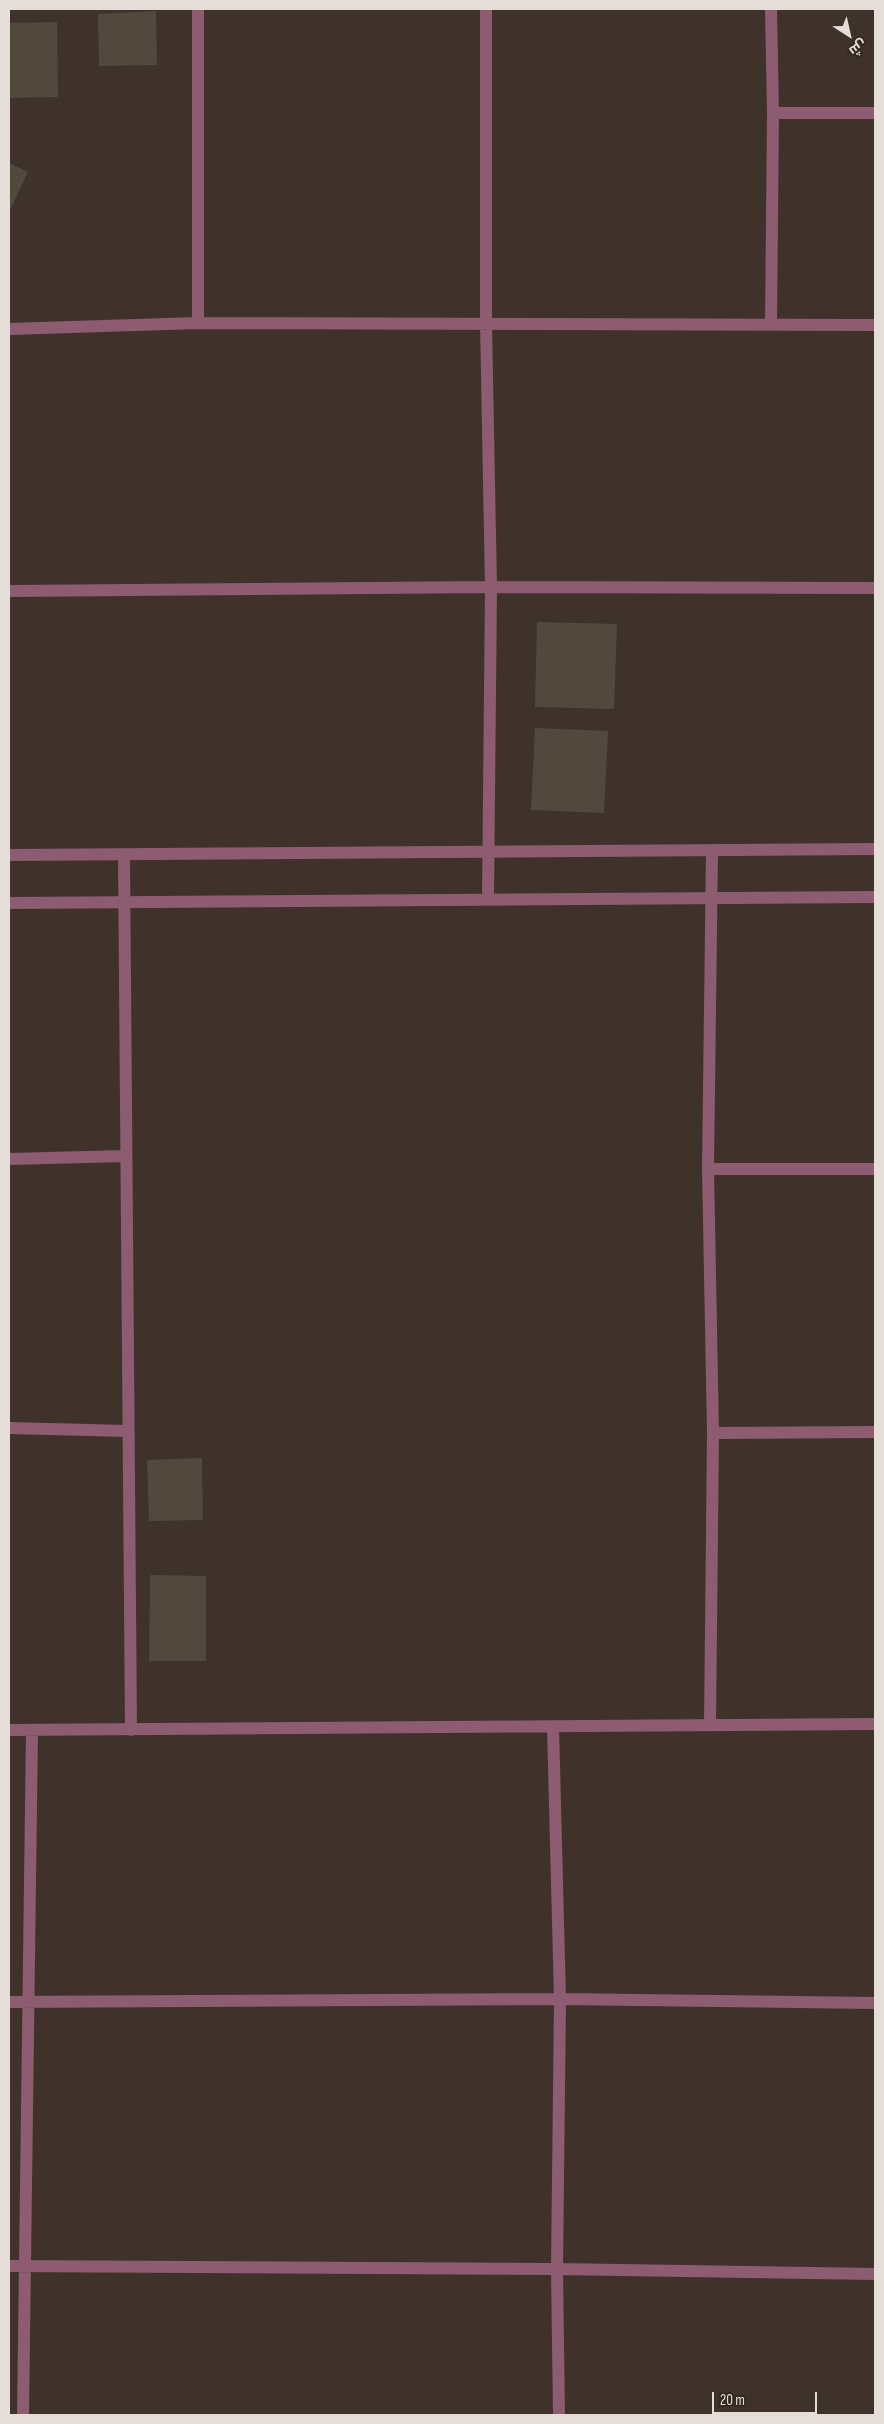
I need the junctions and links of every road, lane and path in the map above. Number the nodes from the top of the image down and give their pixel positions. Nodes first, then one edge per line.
1 (198, 9) edge
2 (486, 9) edge
3 (771, 9) edge
4 (773, 113) junction
5 (875, 113) edge
6 (198, 323) junction
7 (486, 323) junction
8 (771, 324) junction
9 (875, 325) edge
10 (9, 329) edge
11 (491, 587) junction
12 (875, 588) edge
13 (9, 590) edge
14 (488, 850) junction
15 (712, 850) junction
16 (875, 850) edge
17 (124, 854) junction
18 (9, 855) edge
19 (875, 897) edge
20 (711, 898) junction
21 (488, 899) junction
22 (9, 903) edge
23 (123, 903) junction
24 (125, 1156) junction
25 (9, 1159) edge
26 (708, 1169) junction
27 (875, 1169) edge
28 (9, 1428) edge
29 (128, 1431) junction
30 (875, 1432) edge
31 (712, 1433) junction
32 (875, 1724) edge
33 (710, 1725) junction
34 (553, 1727) junction
35 (9, 1730) edge
36 (32, 1730) junction
37 (131, 1730) junction
38 (560, 1999) junction
39 (9, 2002) edge
40 (30, 2002) junction
41 (875, 2003) edge
42 (9, 2266) edge
43 (23, 2266) junction
44 (557, 2270) junction
45 (875, 2274) edge
46 (22, 2415) edge
47 (559, 2415) edge

1 - 6 street
2 - 7 street
3 - 4 street
4 - 5 street
4 - 8 street
6 - 7 street
6 - 10 street
7 - 8 street
7 - 11 street
8 - 9 street
11 - 12 street
11 - 13 street
11 - 14 street
14 - 15 street
14 - 17 street
14 - 21 street
15 - 16 street
15 - 20 street
17 - 18 street
17 - 23 street
19 - 20 street
20 - 21 street
20 - 26 street
21 - 23 street
22 - 23 street
23 - 24 street
24 - 25 street
24 - 29 street
26 - 27 street
26 - 31 street
28 - 29 street
29 - 37 street
30 - 31 street
31 - 33 street
32 - 33 street
33 - 34 street
34 - 37 street
34 - 38 street
35 - 36 street
36 - 37 street
36 - 40 street
38 - 40 street
38 - 41 street
38 - 44 street
39 - 40 street
40 - 43 street
42 - 43 street
43 - 44 street
43 - 46 street
44 - 45 street
44 - 47 street

